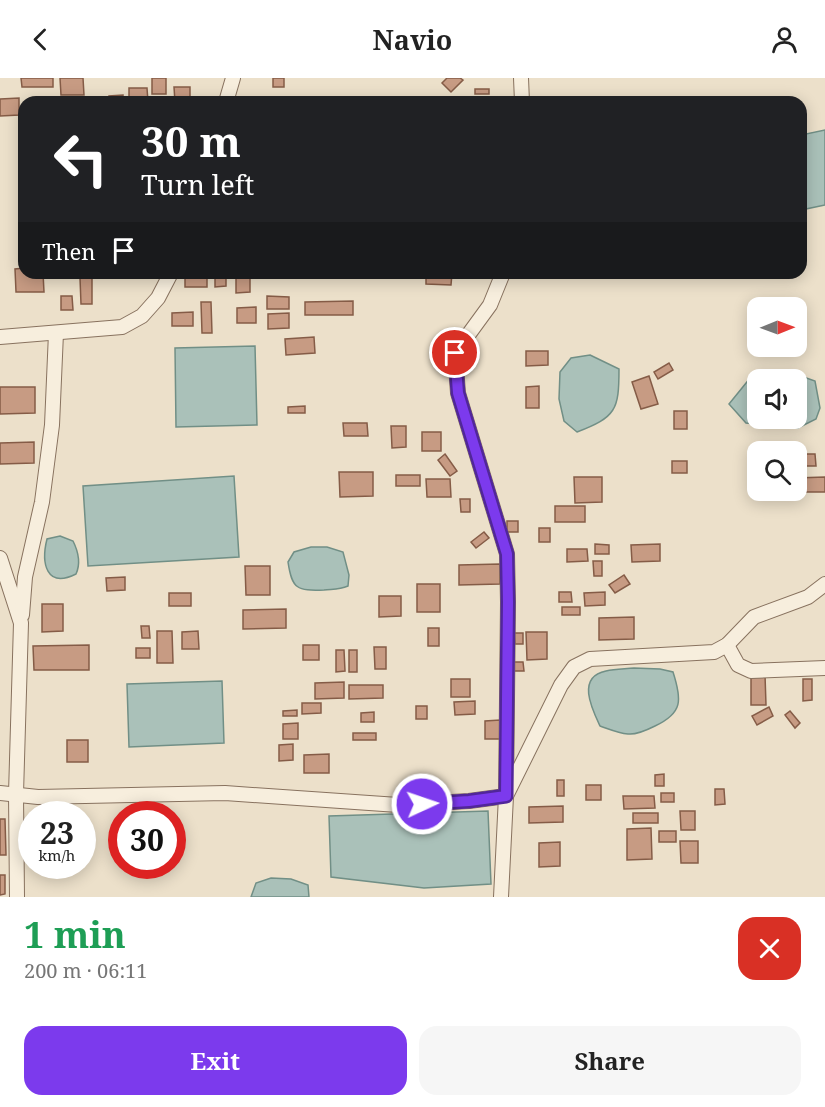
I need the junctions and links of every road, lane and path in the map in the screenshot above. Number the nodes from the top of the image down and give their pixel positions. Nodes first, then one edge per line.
1 (233, 78) edge
2 (521, 78) edge
3 (228, 96) edge
4 (522, 96) edge
5 (168, 279) edge
6 (501, 279) edge
7 (56, 333) junction
8 (0, 337) edge
9 (0, 558) edge
10 (825, 584) edge
11 (21, 623) junction
12 (727, 645) junction
13 (825, 668) edge
14 (0, 793) edge
15 (16, 794) junction
16 (506, 796) junction
17 (17, 897) edge
18 (501, 897) edge

1 - 3 street
2 - 4 street
5 - 7 street
6 - 16 street
7 - 8 street
7 - 11 street
9 - 11 street
10 - 12 street
11 - 15 street
12 - 13 street
12 - 16 street
14 - 15 street
15 - 16 street
15 - 17 street
16 - 18 street

